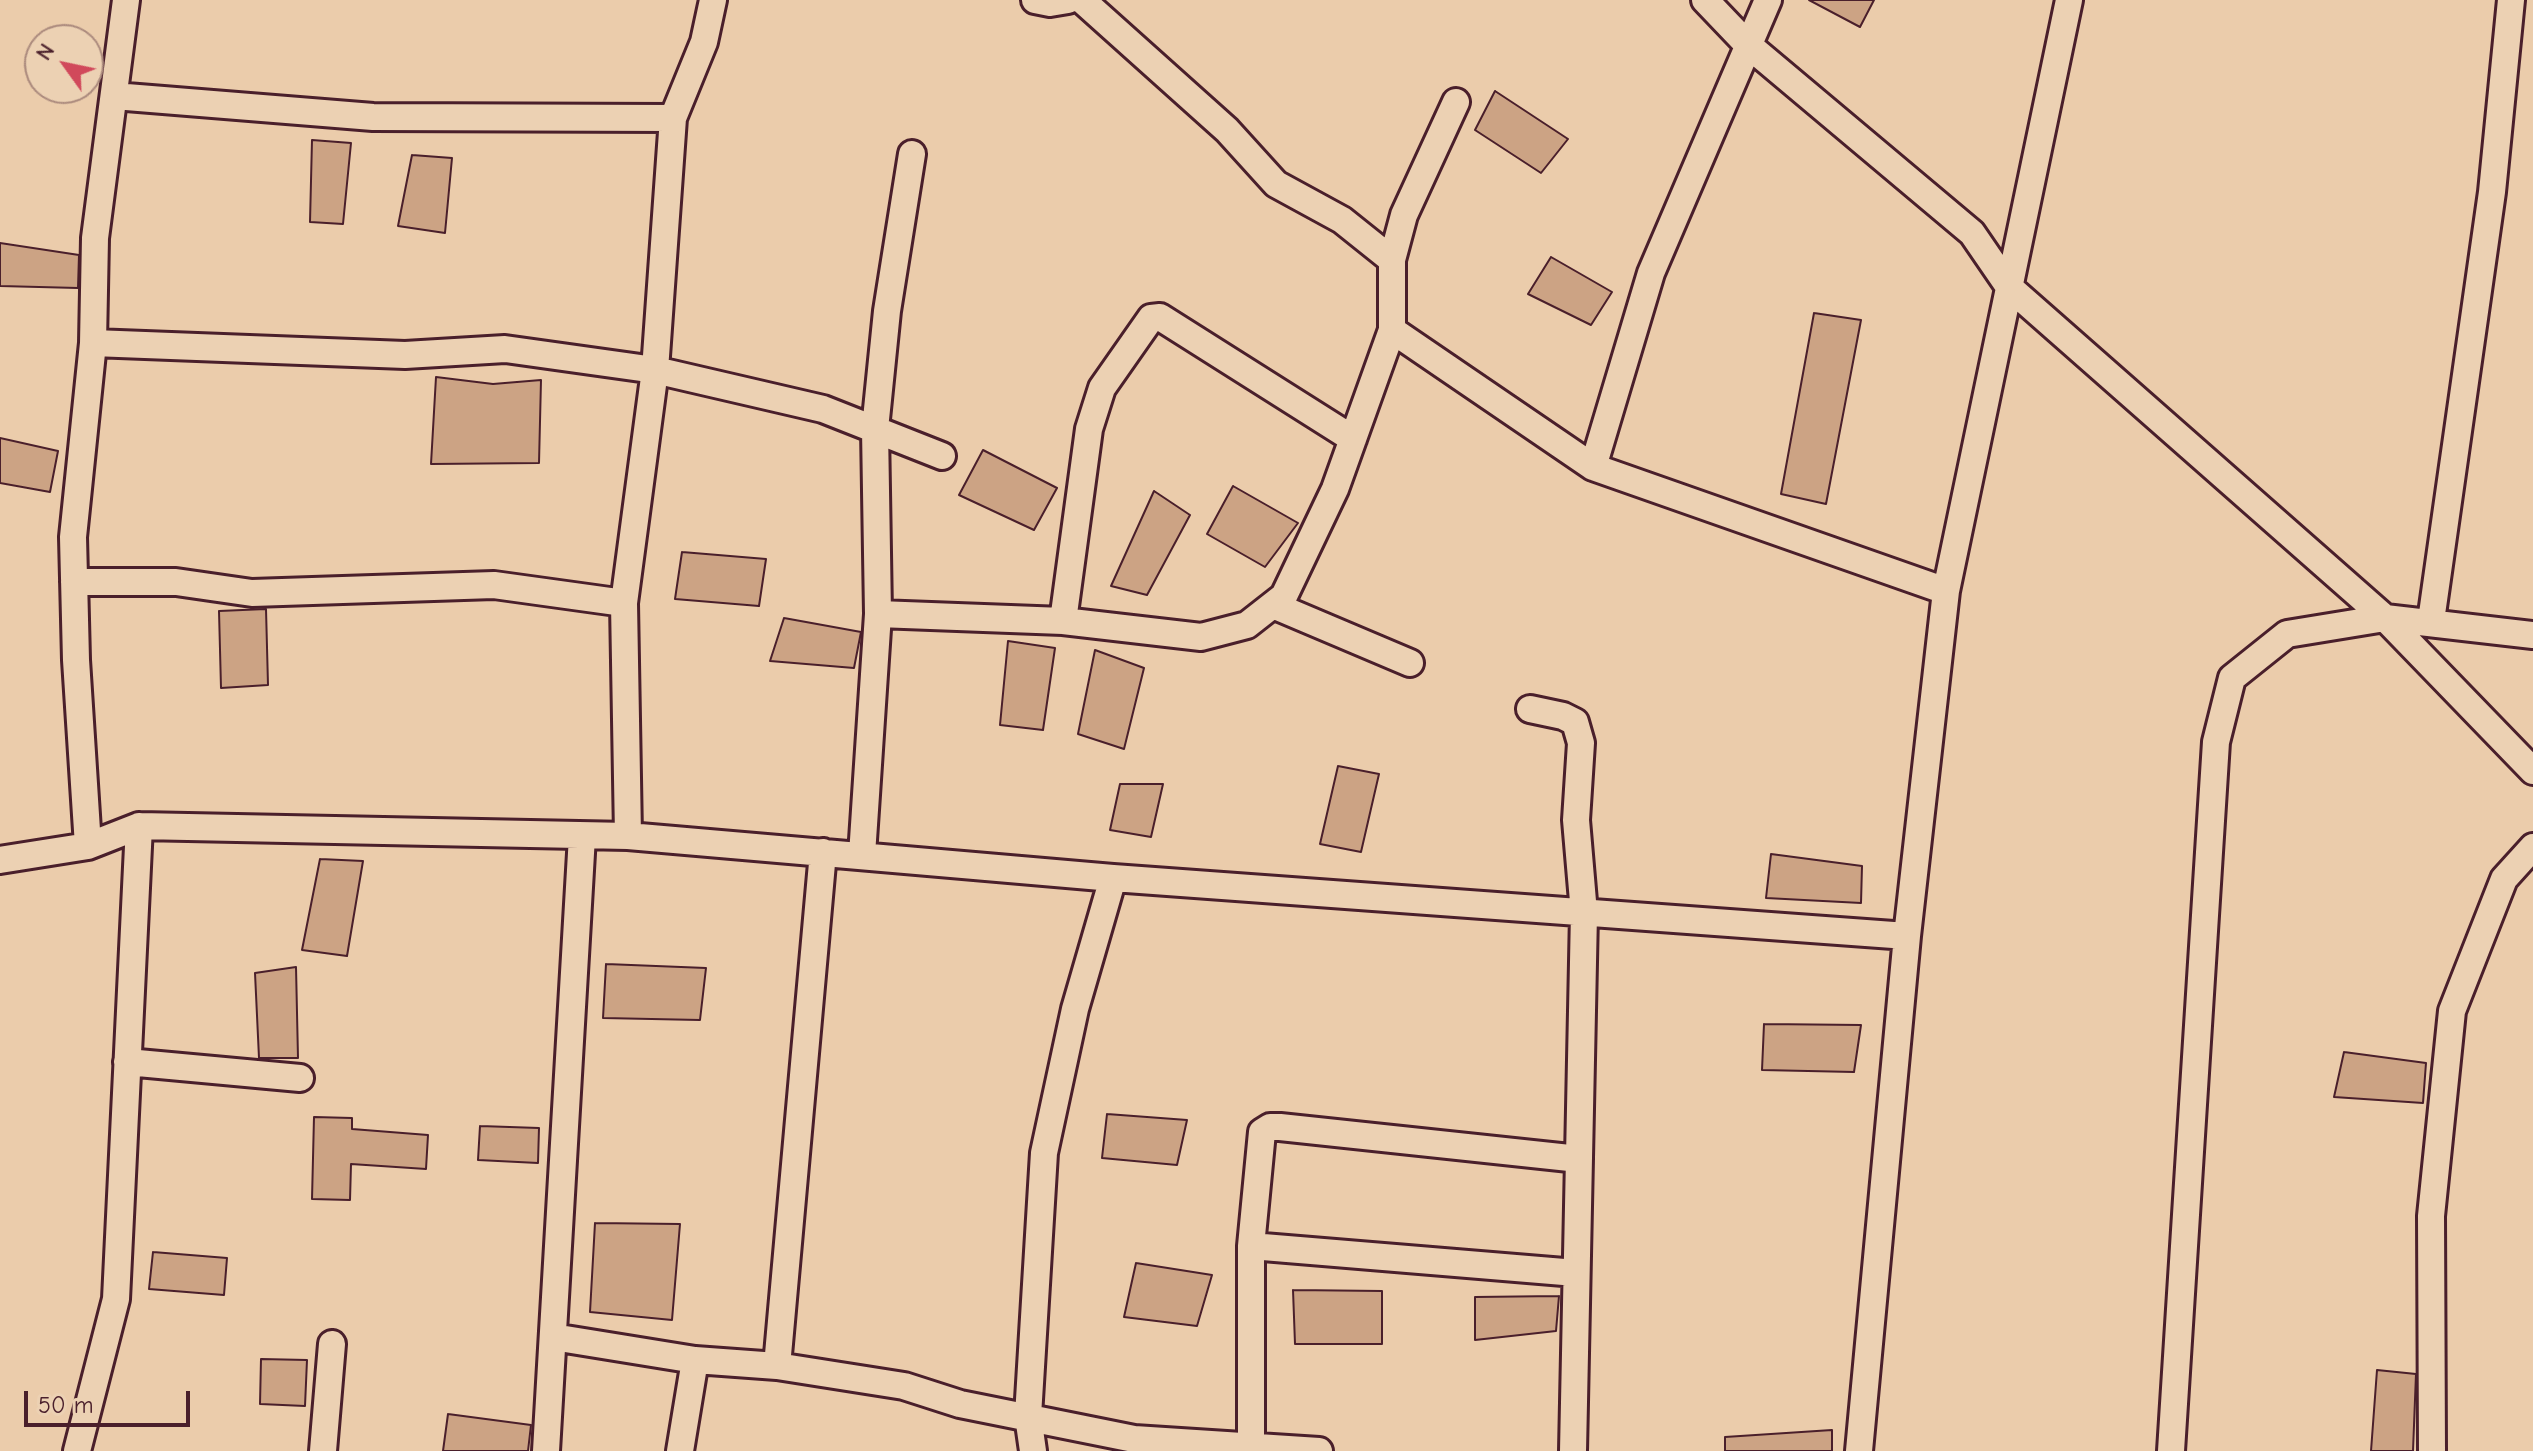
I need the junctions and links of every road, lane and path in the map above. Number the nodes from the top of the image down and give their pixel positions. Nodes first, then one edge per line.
1 (126, 0) edge
2 (713, 0) edge
3 (1035, 0) edge
4 (1068, 0) edge
5 (1082, 0) edge
6 (1705, 0) edge
7 (1768, 0) edge
8 (2069, 0) edge
9 (2511, 0) edge
10 (1747, 44) junction
11 (114, 96) junction
12 (1456, 102) dead end
13 (673, 118) junction
14 (912, 154) dead end
15 (1392, 260) junction
16 (2009, 287) junction
17 (1392, 330) junction
18 (93, 343) junction
19 (655, 370) junction
20 (875, 429) junction
21 (1353, 439) junction
22 (942, 456) dead end
23 (1593, 467) junction
24 (74, 582) junction
25 (1946, 591) junction
26 (624, 603) junction
27 (1273, 605) junction
28 (878, 614) junction
29 (2385, 618) junction
30 (1063, 621) junction
31 (2431, 621) junction
32 (2533, 635) edge
33 (1410, 663) dead end
34 (1530, 709) dead end
35 (2533, 771) edge
36 (139, 826) junction
37 (582, 836) junction
38 (628, 836) junction
39 (88, 846) junction
40 (2533, 847) edge
41 (823, 852) junction
42 (862, 855) junction
43 (0, 860) edge
44 (1113, 878) junction
45 (1584, 913) junction
46 (1907, 936) junction
47 (127, 1062) junction
48 (300, 1078) dead end
49 (1579, 1159) junction
50 (1251, 1246) junction
51 (1576, 1273) junction
52 (553, 1337) junction
53 (332, 1344) dead end
54 (695, 1360) junction
55 (777, 1366) junction
56 (1028, 1416) junction
57 (1251, 1447) junction
58 (77, 1451) edge
59 (323, 1451) edge
60 (546, 1451) edge
61 (680, 1451) edge
62 (1033, 1451) edge
63 (1319, 1451) edge
64 (1573, 1451) edge
65 (1859, 1451) edge
66 (2171, 1451) edge
67 (2432, 1451) edge

1 - 11 street
2 - 13 street
3 - 4 street
5 - 15 street
6 - 10 street
7 - 10 street
8 - 16 street
9 - 31 street
10 - 16 street
10 - 23 street
11 - 13 street
11 - 18 street
12 - 15 street
13 - 19 street
14 - 20 street
15 - 17 street
16 - 25 street
16 - 29 street
17 - 21 street
17 - 23 street
18 - 19 street
18 - 24 street
19 - 20 street
19 - 26 street
20 - 22 street
20 - 28 street
21 - 27 street
21 - 30 street
23 - 25 street
24 - 26 street
24 - 39 street
25 - 46 street
26 - 38 street
27 - 30 street
27 - 33 street
28 - 30 street
28 - 42 street
29 - 31 street
29 - 35 street
29 - 66 street
31 - 32 street
34 - 45 street
36 - 37 street
36 - 39 street
36 - 47 street
37 - 38 street
37 - 52 street
38 - 41 street
39 - 43 street
40 - 67 street
41 - 42 street
41 - 55 street
42 - 44 street
44 - 45 street
44 - 56 street
45 - 46 street
45 - 49 street
46 - 65 street
47 - 48 street
47 - 58 street
49 - 50 street
49 - 51 street
50 - 51 street
50 - 57 street
51 - 64 street
52 - 54 street
52 - 60 street
53 - 59 street
54 - 55 street
54 - 61 street
55 - 56 street
56 - 57 street
56 - 62 street
57 - 63 street

